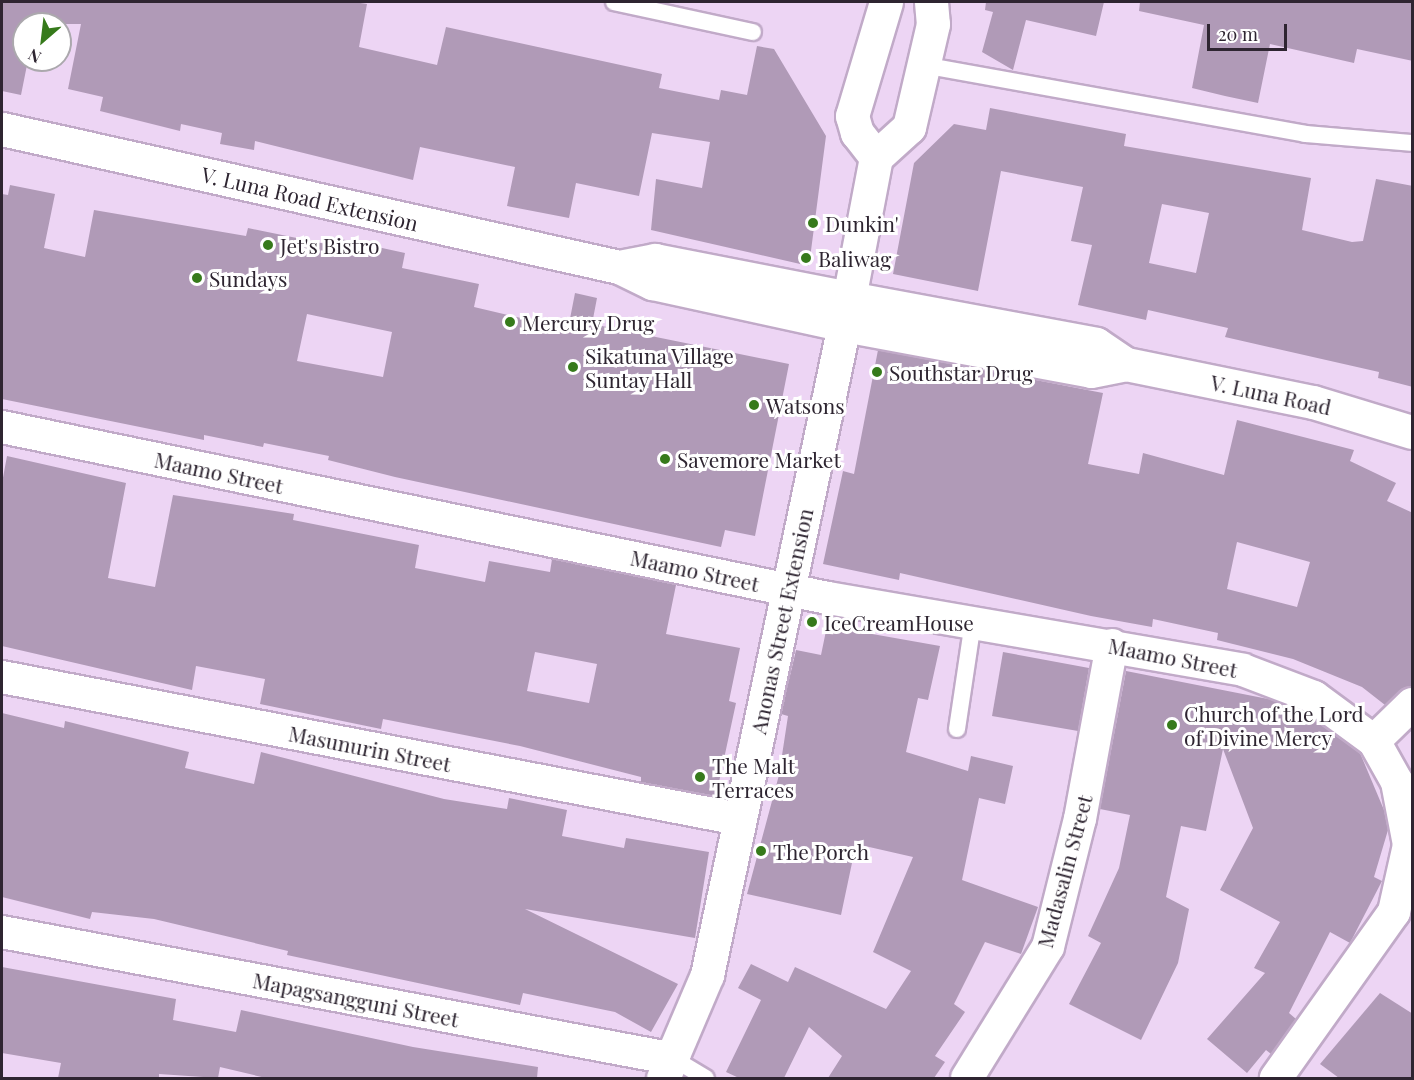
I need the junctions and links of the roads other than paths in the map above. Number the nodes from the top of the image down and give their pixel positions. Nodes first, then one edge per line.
1 (614, 2) edge
2 (886, 2) edge
3 (931, 2) edge
4 (753, 32) dead end
5 (923, 65) junction
6 (2, 129) edge
7 (1413, 143) edge
8 (876, 157) junction
9 (846, 311) junction
10 (2, 427) edge
11 (1413, 432) edge
12 (788, 589) junction
13 (973, 622) junction
14 (1112, 645) junction
15 (2, 676) edge
16 (1413, 704) edge
17 (957, 729) dead end
18 (1374, 741) junction
19 (739, 819) junction
20 (2, 932) edge
21 (669, 1069) edge
22 (706, 1078) edge
23 (967, 1078) edge
24 (1276, 1078) edge

1 - 4 lane
2 - 8 street
3 - 5 street
5 - 7 lane
5 - 8 street
6 - 9 street, V. Luna Road Extension
8 - 9 street, Anonas Street Extension
9 - 11 street, V. Luna Road
9 - 12 street, Anonas Street Extension
10 - 12 street, Maamo Street
12 - 13 street, Maamo Street
12 - 19 street, Anonas Street Extension
13 - 14 street, Maamo Street
13 - 17 lane
14 - 18 street, Maamo Street
14 - 23 street, Madasalin Street
15 - 19 street, Masunurin Street
16 - 18 street
18 - 24 street, Maamo Street
19 - 21 street, Anonas Street Extension
20 - 21 street, Mapagsangguni Street
21 - 22 lane, Mapagsangguni Street

